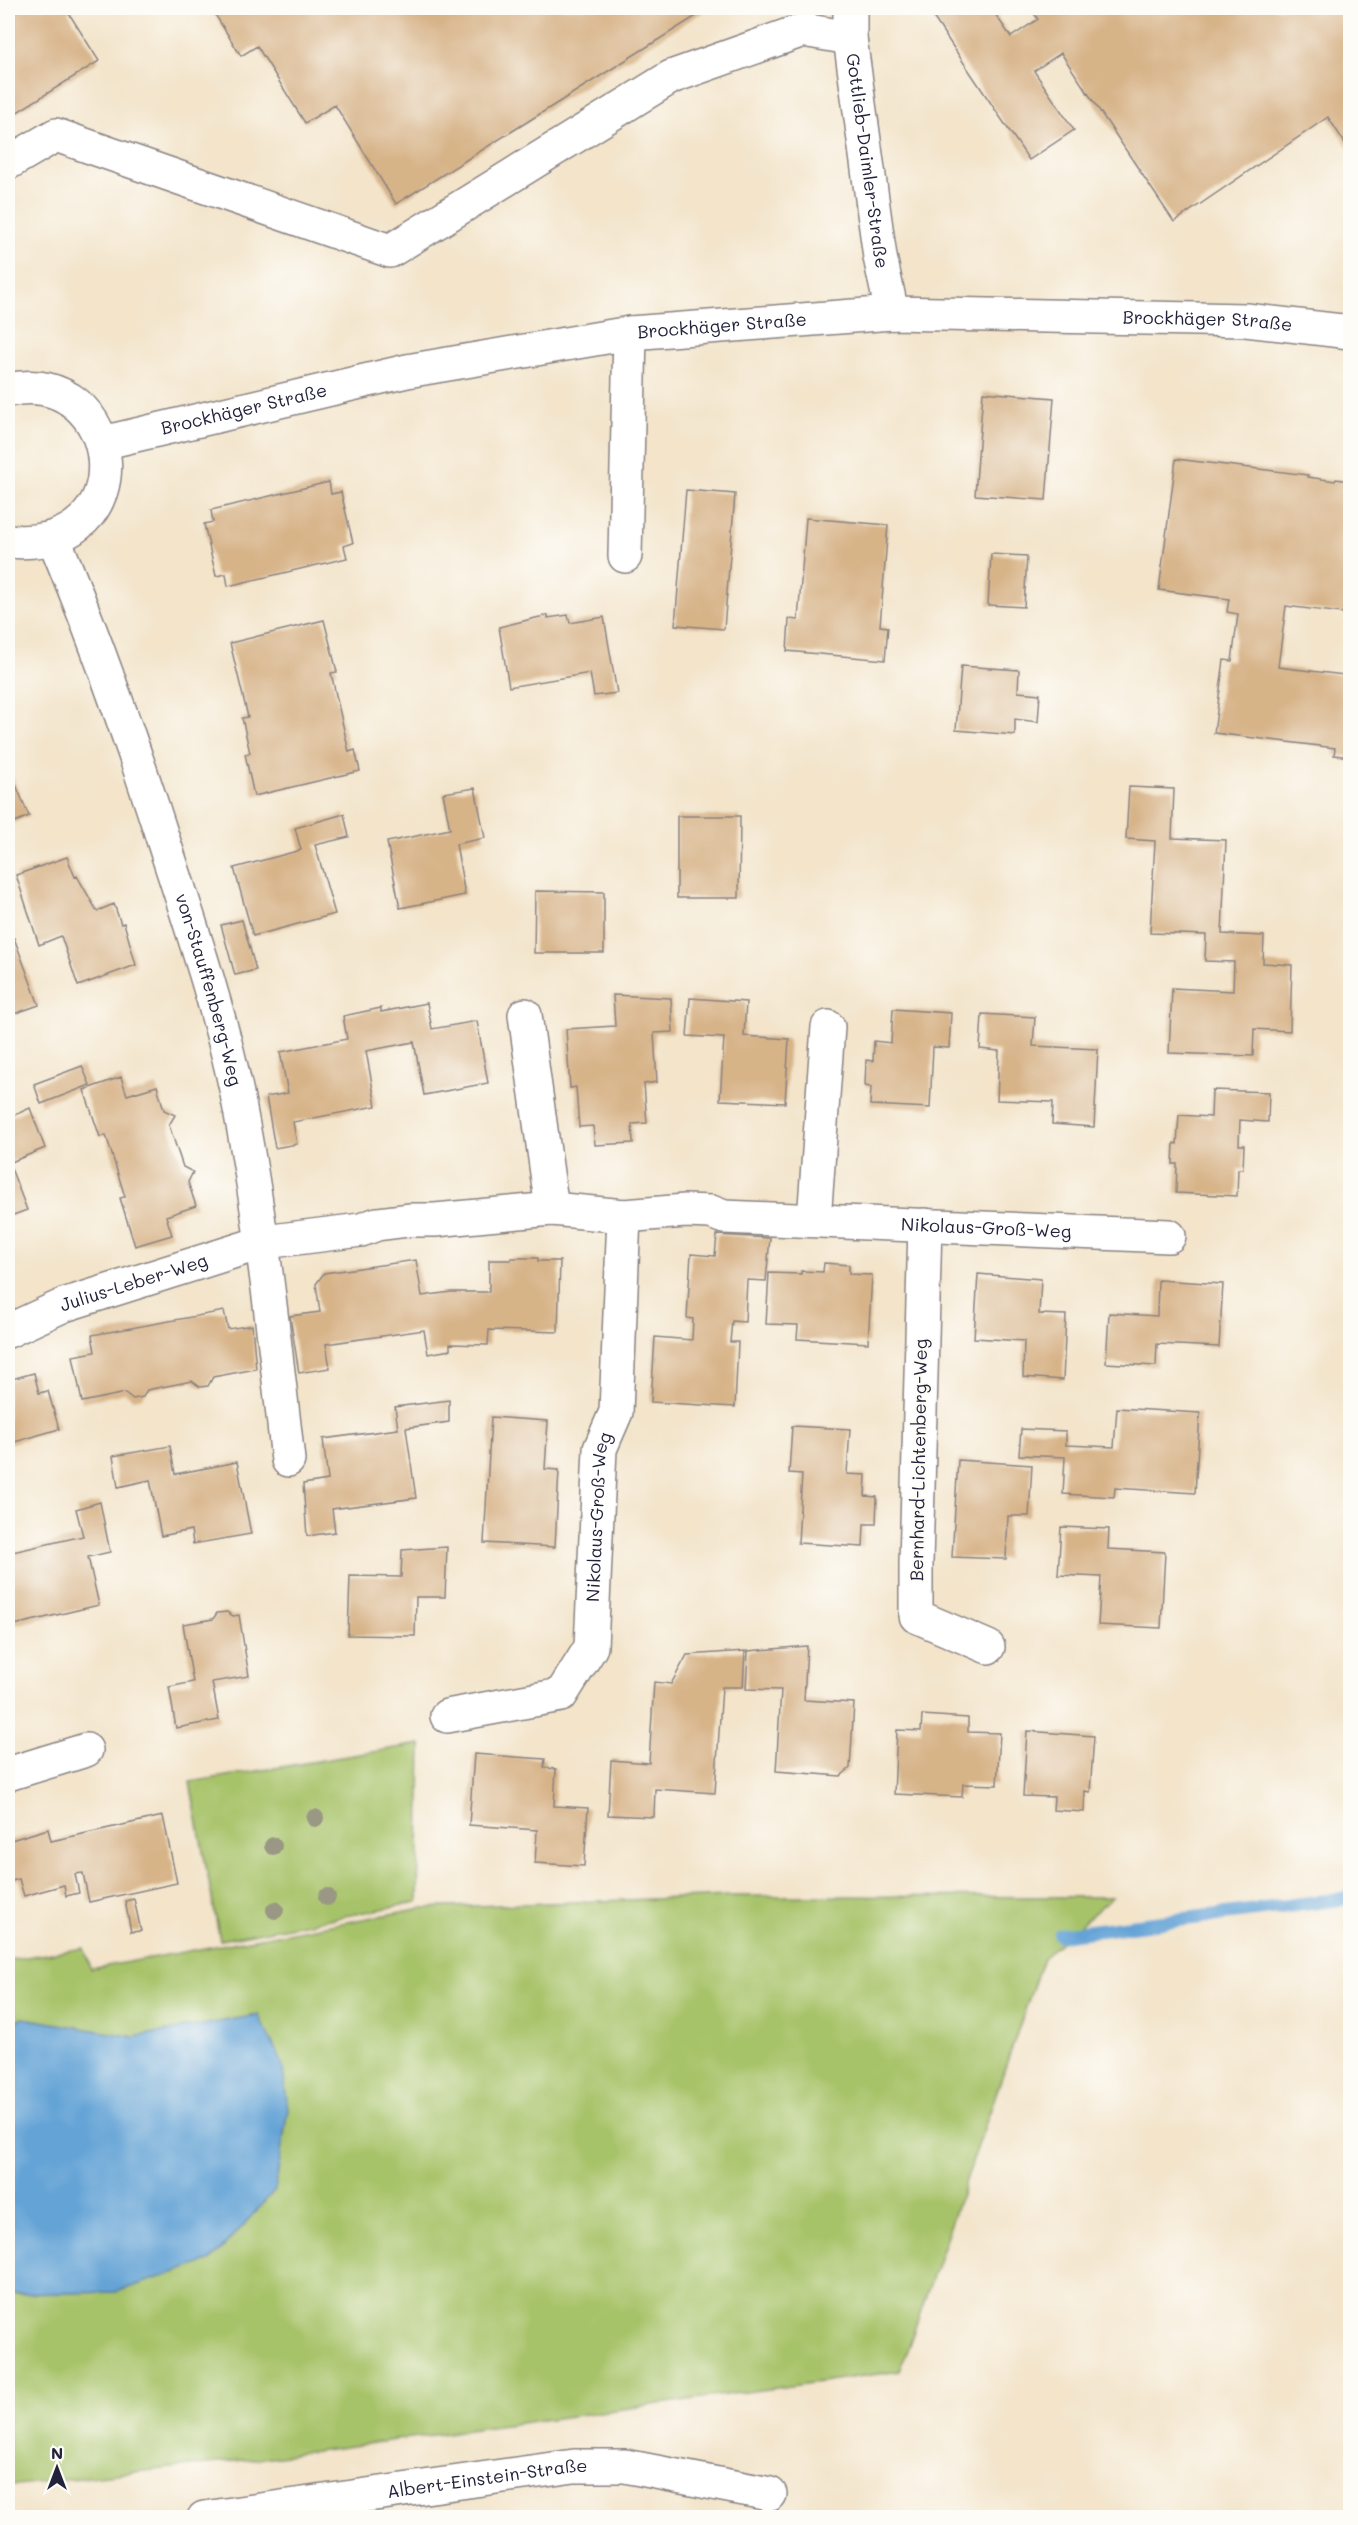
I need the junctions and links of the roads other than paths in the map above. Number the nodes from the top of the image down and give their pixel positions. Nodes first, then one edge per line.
1 (850, 22) edge
2 (8, 163) edge
3 (892, 314) junction
4 (1350, 332) edge
5 (630, 333) junction
6 (8, 390) edge
7 (102, 443) junction
8 (54, 539) junction
9 (8, 541) edge
10 (625, 556) dead end
11 (525, 1015) dead end
12 (828, 1027) dead end
13 (552, 1209) junction
14 (624, 1216) junction
15 (814, 1220) junction
16 (925, 1225) junction
17 (1169, 1236) dead end
18 (264, 1242) junction
19 (8, 1331) edge
20 (288, 1460) dead end
21 (988, 1647) dead end
22 (447, 1716) dead end
23 (86, 1750) dead end
24 (8, 1774) edge
25 (770, 2494) dead end
26 (204, 2517) edge

1 - 2 street
1 - 3 street, Gottlieb-Daimler-Straße
3 - 4 street, Brockhäger Straße
3 - 5 street, Brockhäger Straße
5 - 7 street, Brockhäger Straße
5 - 10 street
6 - 7 street
7 - 8 street
8 - 9 street
8 - 18 street, von-Stauffenberg-Weg
11 - 13 street
12 - 15 street
13 - 14 street, Nikolaus-Groß-Weg
13 - 18 street, Nikolaus-Groß-Weg
14 - 15 street, Nikolaus-Groß-Weg
14 - 22 street, Nikolaus-Groß-Weg
15 - 16 street, Nikolaus-Groß-Weg
16 - 17 street, Nikolaus-Groß-Weg
16 - 21 street, Bernhard-Lichtenberg-Weg
18 - 19 street, Julius-Leber-Weg
18 - 20 street, von-Stauffenberg-Weg
23 - 24 street
25 - 26 street, Albert-Einstein-Straße

